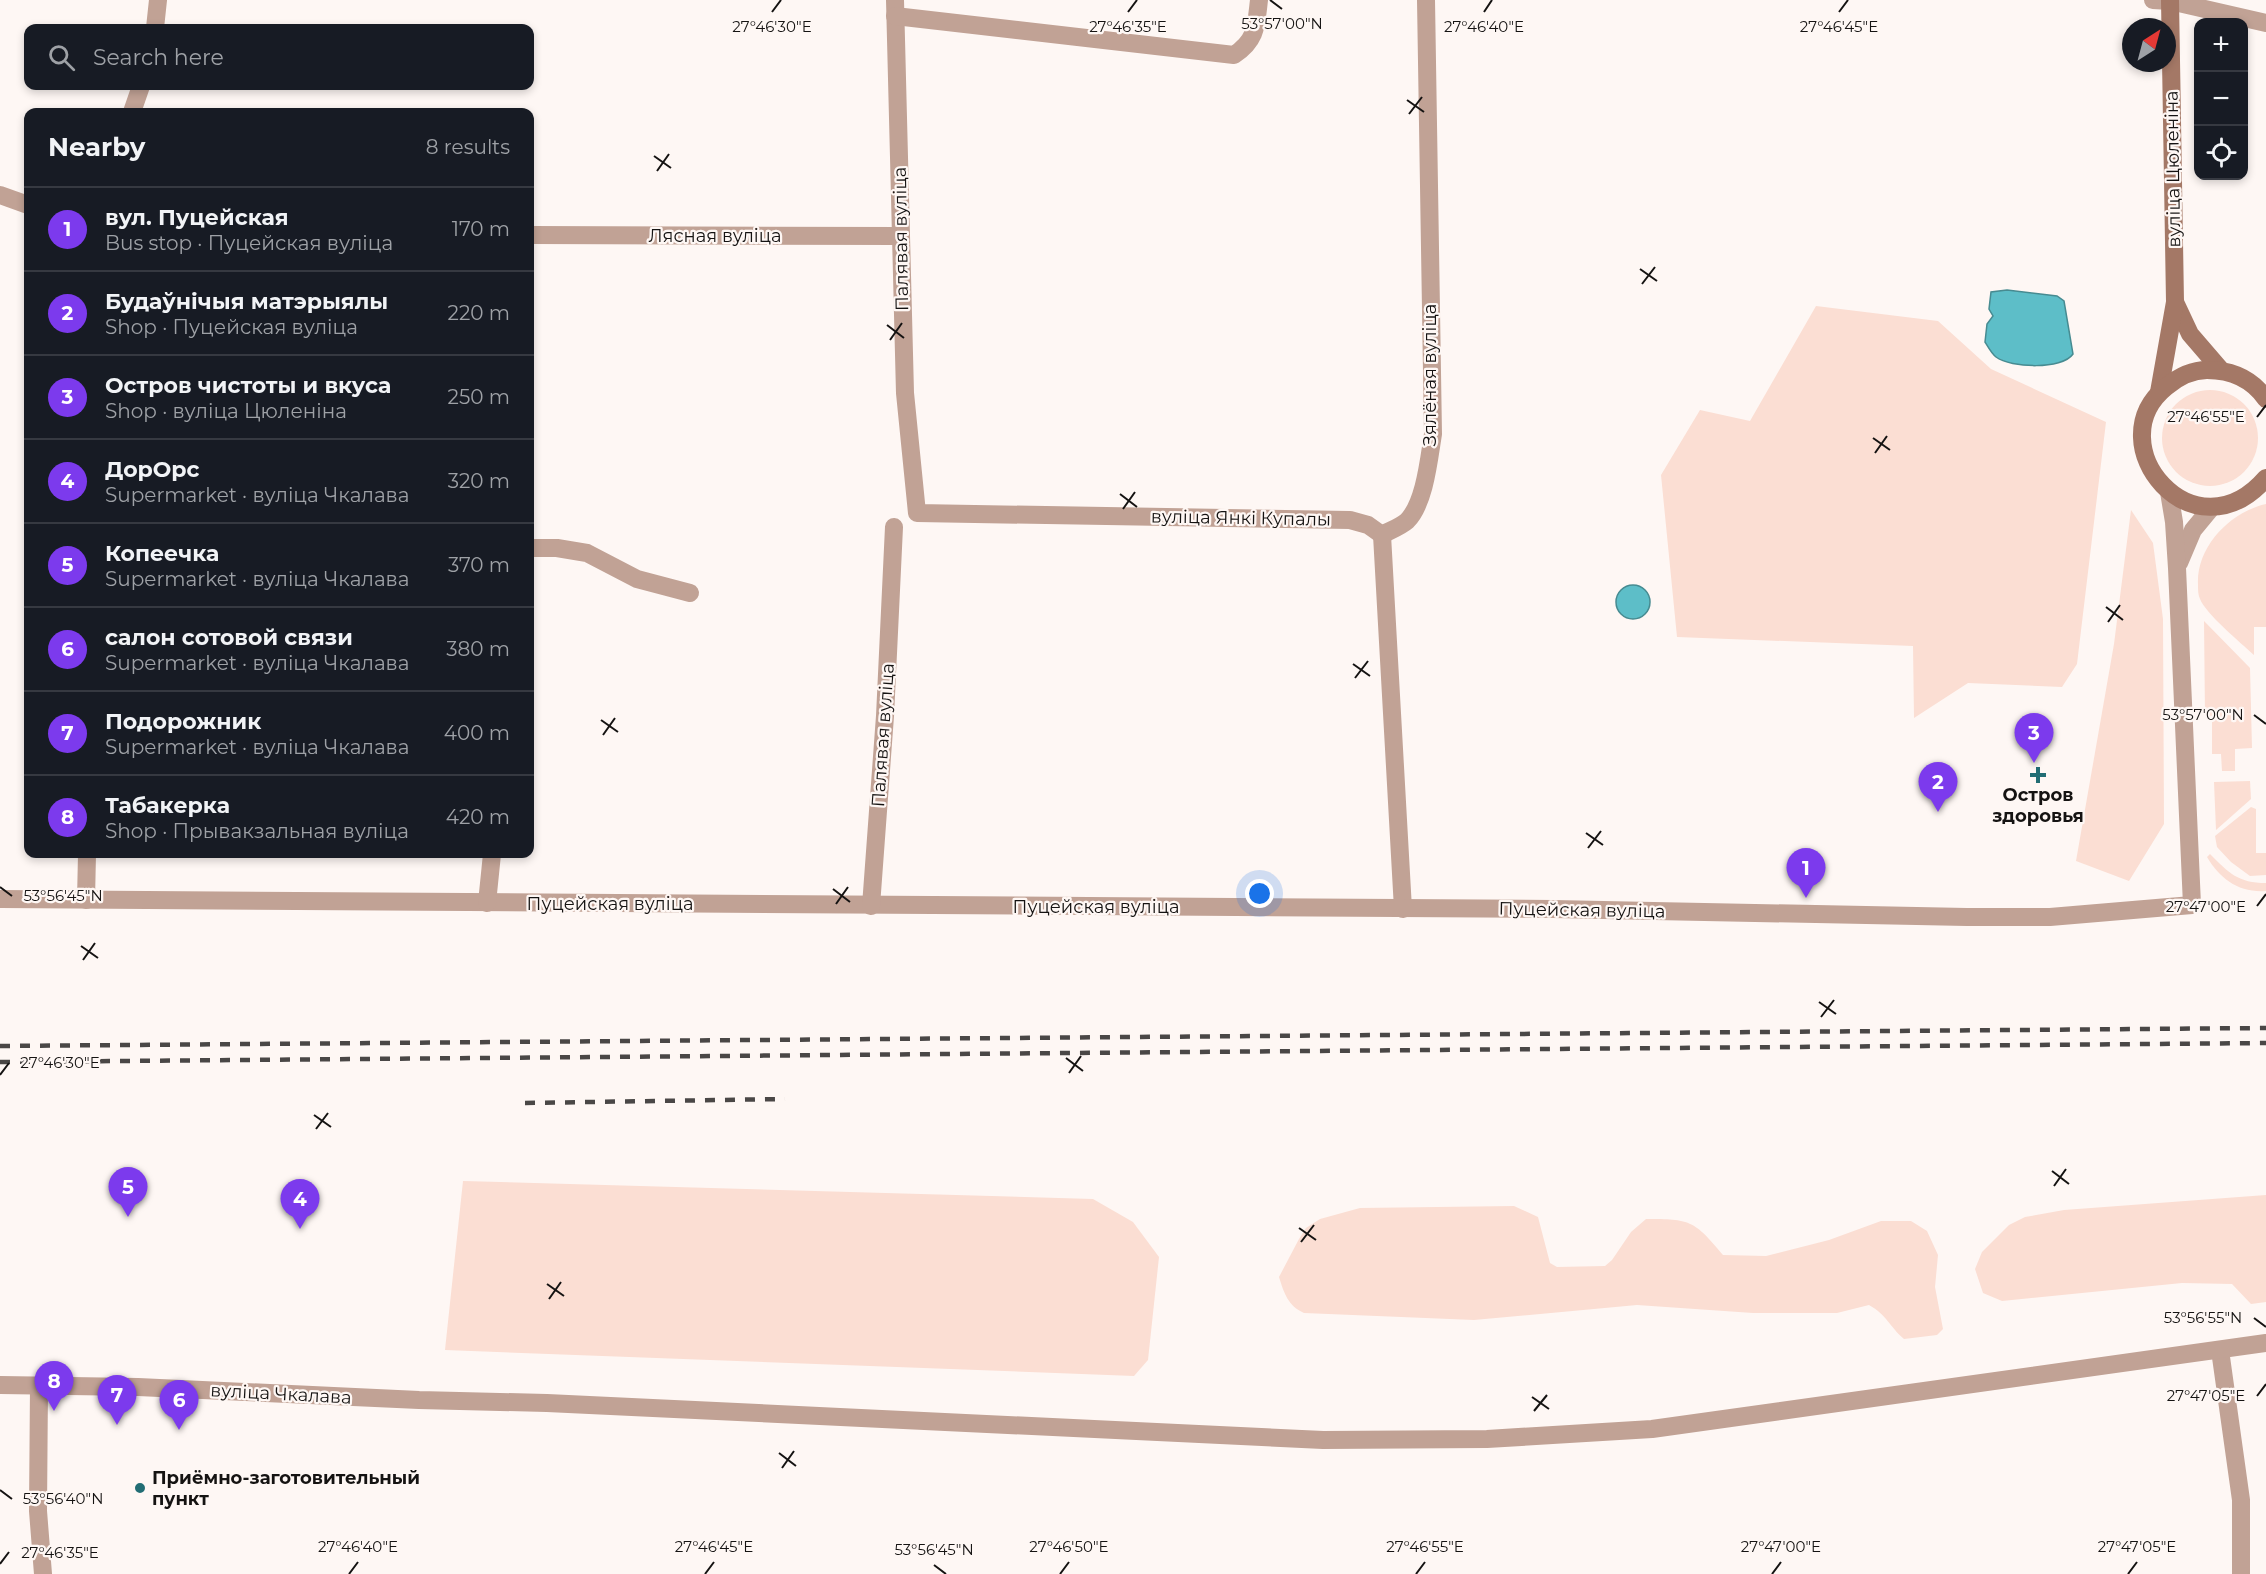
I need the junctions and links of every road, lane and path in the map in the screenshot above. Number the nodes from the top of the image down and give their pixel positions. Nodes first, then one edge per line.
1 (158, 0) edge
2 (1259, 0) edge
3 (1426, 0) edge
4 (2165, 0) edge
5 (895, 8) edge
6 (2266, 23) edge
7 (155, 24) edge
8 (140, 90) edge
9 (133, 108) edge
10 (0, 195) edge
11 (24, 204) edge
12 (534, 235) edge
13 (901, 236) junction
14 (2175, 302) junction
15 (2221, 370) junction
16 (2160, 392) junction
17 (2266, 399) edge
18 (2262, 485) edge
19 (2169, 492) junction
20 (2212, 507) junction
21 (916, 513) joint
22 (894, 527) dead end
23 (1382, 535) junction
24 (534, 548) edge
25 (2177, 568) junction
26 (690, 593) dead end
27 (87, 858) edge
28 (492, 858) edge
29 (0, 899) edge
30 (86, 900) junction
31 (487, 903) junction
32 (2192, 905) joint
33 (871, 906) junction
34 (1404, 909) junction
35 (2266, 1343) edge
36 (2220, 1350) junction
37 (0, 1385) edge
38 (39, 1386) junction
39 (43, 1574) edge
40 (2241, 1574) edge

1 - 7 street
2 - 5 street
3 - 23 street, Зялёная вуліца
4 - 6 street
4 - 14 main road, вуліца Цюленіна
5 - 13 street, Палявая вуліца
8 - 9 street
10 - 11 street
12 - 13 street, Лясная вуліца
13 - 21 street, Палявая вуліца
14 - 15 main road, вуліца Цюленіна
14 - 16 main road, вуліца Цюленіна
15 - 16 main road, вуліца Цюленіна
15 - 17 main road, вуліца Цюленіна
16 - 19 main road, вуліца Цюленіна
18 - 20 main road
19 - 20 main road, вуліца Цюленіна
19 - 25 street, вуліца Цюленіна
20 - 25 street, вуліца Цюленіна
21 - 23 street, вуліца Янкі Купалы
22 - 33 street, Палявая вуліца
23 - 34 street
24 - 26 street
25 - 32 street, вуліца Цюленіна
27 - 30 street
28 - 31 street
29 - 30 street, Пуцейская вуліца
30 - 31 street, Пуцейская вуліца
31 - 33 street, Пуцейская вуліца
32 - 34 street, Пуцейская вуліца
33 - 34 street, Пуцейская вуліца
35 - 36 street, вуліца Чкалава
36 - 38 street, вуліца Чкалава
36 - 40 street
37 - 38 street, вуліца Чкалава
38 - 39 street

